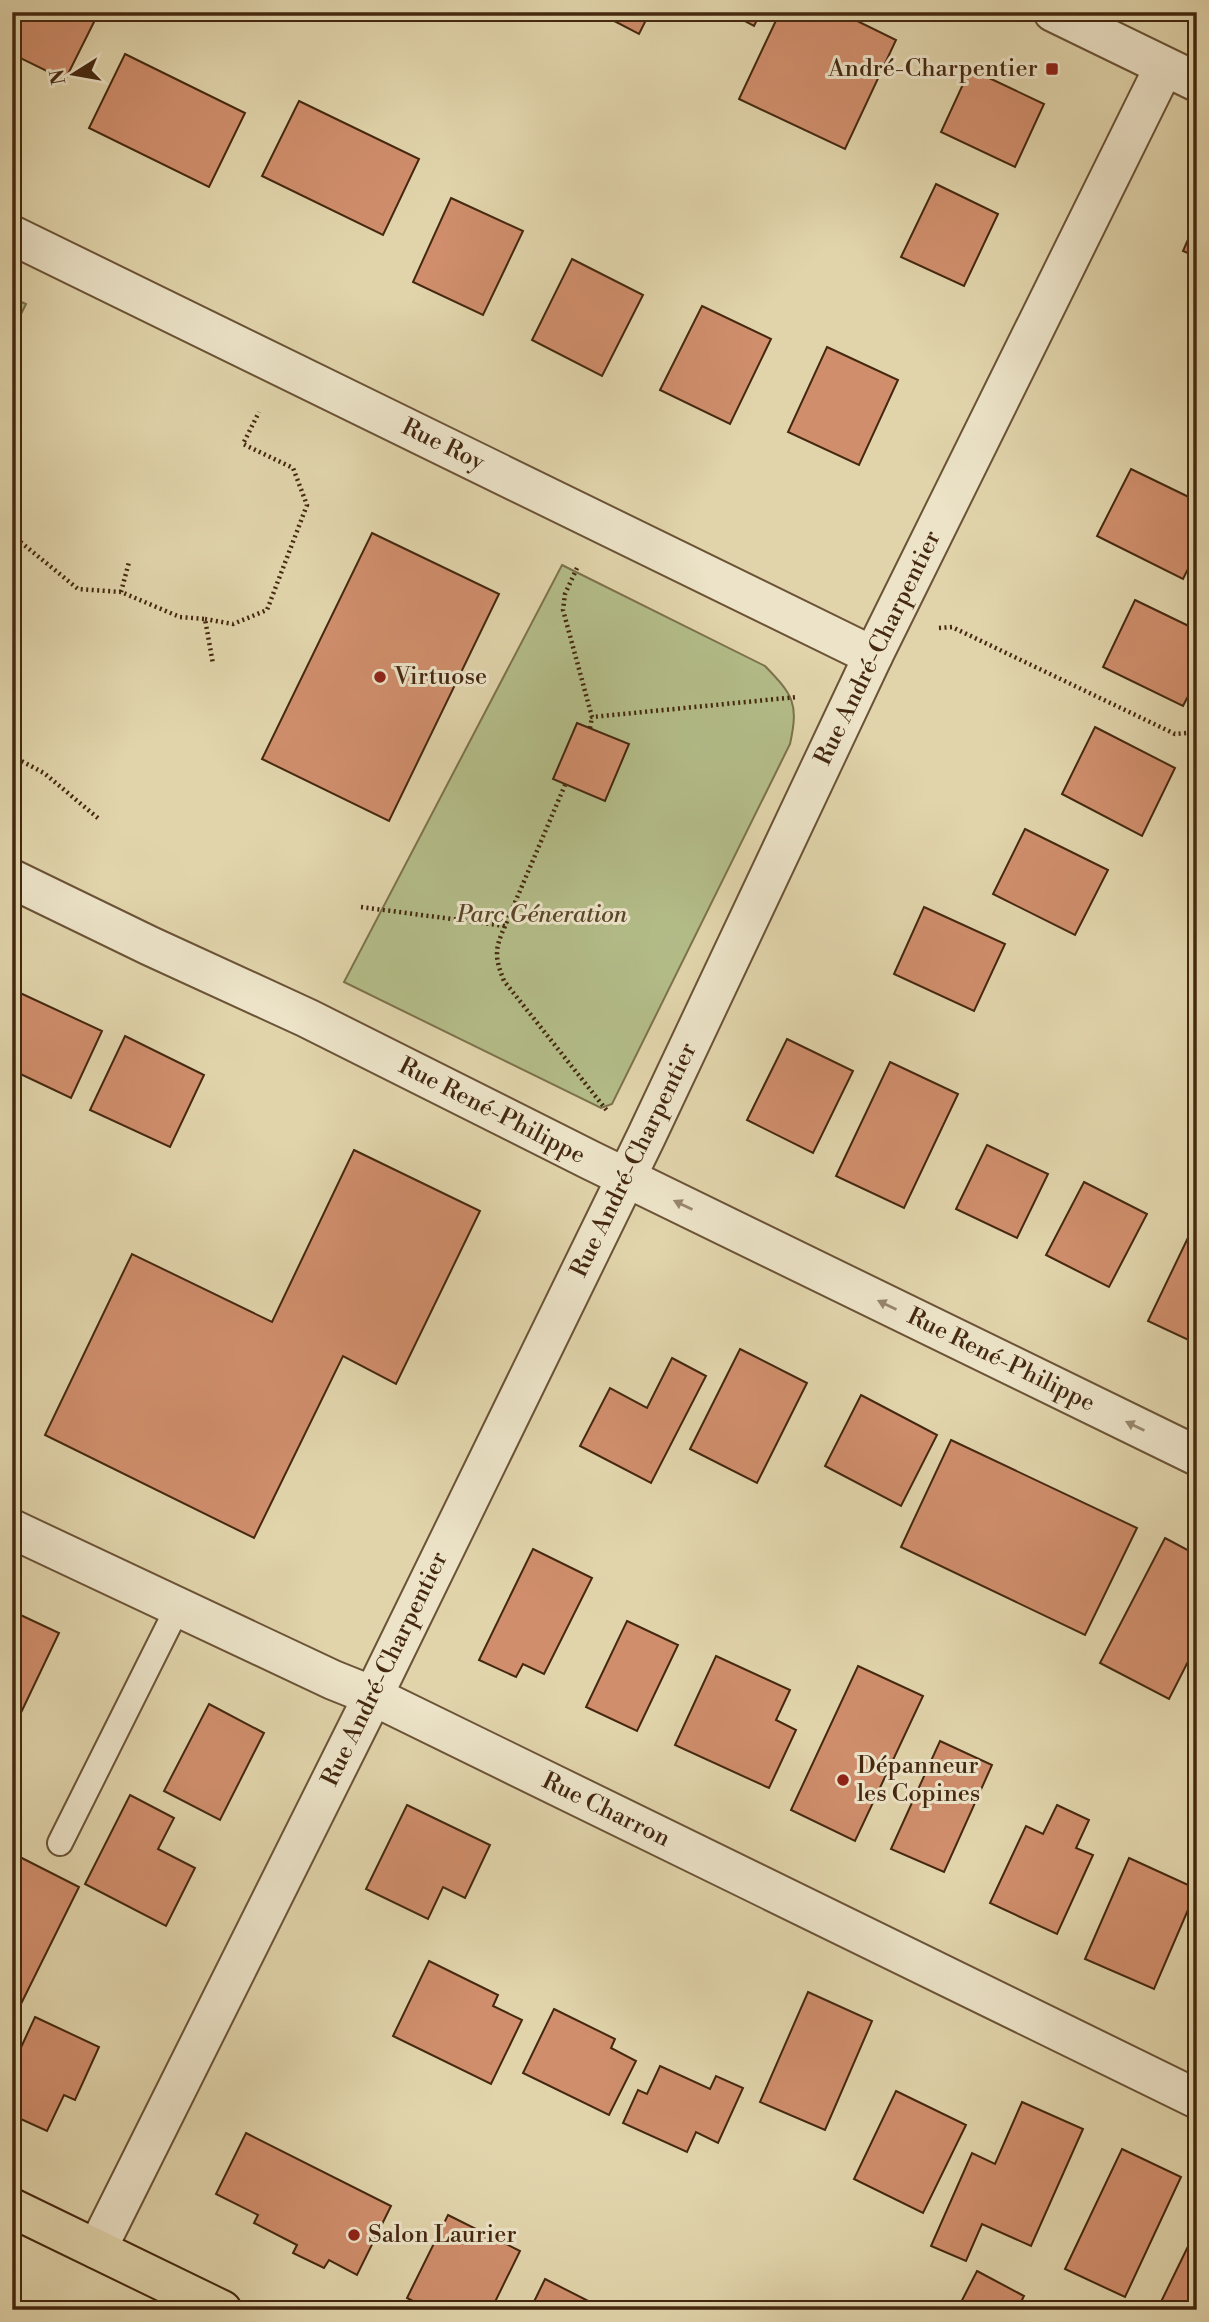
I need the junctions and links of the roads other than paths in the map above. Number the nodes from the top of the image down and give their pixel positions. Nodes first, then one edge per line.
1 (1053, 12) edge
2 (1180, 75) edge
3 (12, 235) edge
4 (873, 656) junction
5 (12, 879) edge
6 (625, 1177) junction
7 (1197, 1456) edge
8 (12, 1529) edge
9 (178, 1607) junction
10 (373, 1696) junction
11 (61, 1843) dead end
12 (1197, 2099) edge
13 (12, 2208) edge
14 (97, 2249) junction
15 (222, 2310) edge

1 - 2 street
2 - 4 street, Rue André-Charpentier
3 - 4 street, Rue Roy
4 - 6 street, Rue André-Charpentier
5 - 6 street, Rue René-Philippe
7 -> 6 street, Rue René-Philippe
6 - 10 street, Rue André-Charpentier
8 - 9 street, Rue Charron
9 - 10 street, Rue Charron
9 - 11 lane
10 - 12 street, Rue Charron
10 - 14 street, Rue André-Charpentier
13 - 14 main road
14 - 15 main road

